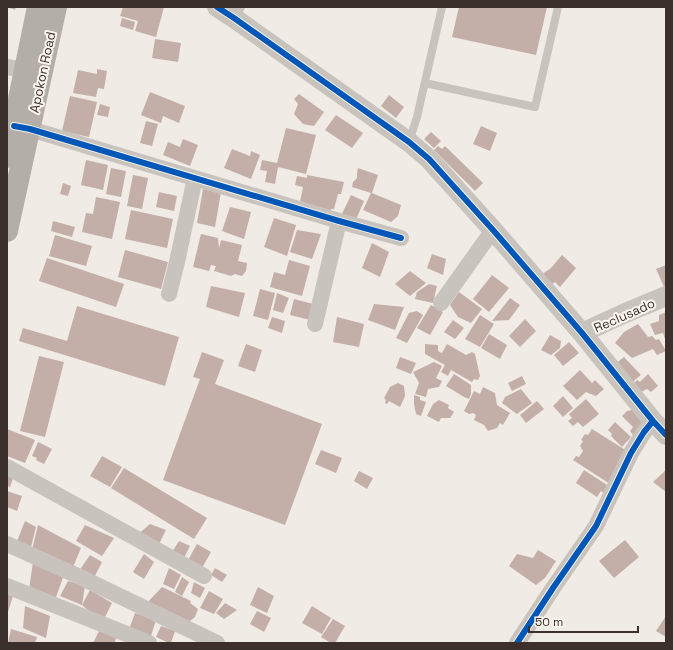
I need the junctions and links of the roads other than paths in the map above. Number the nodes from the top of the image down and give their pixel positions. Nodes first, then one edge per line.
1 (38, 7) edge
2 (56, 7) edge
3 (217, 7) edge
4 (442, 7) edge
5 (558, 7) edge
6 (238, 12) edge
7 (25, 70) edge
8 (425, 83) junction
9 (22, 128) junction
10 (409, 142) junction
11 (7, 157) edge
12 (196, 178) junction
13 (339, 222) junction
14 (493, 230) junction
15 (7, 231) edge
16 (401, 238) dead end
17 (169, 294) dead end
18 (666, 296) edge
19 (441, 303) dead end
20 (315, 324) dead end
21 (582, 334) junction
22 (653, 421) junction
23 (666, 435) edge
24 (7, 467) edge
25 (7, 544) edge
26 (204, 576) dead end
27 (7, 586) edge
28 (149, 643) edge
29 (217, 643) edge
30 (518, 643) edge

1 - 7 highway, Apokon Road
2 - 7 highway, Apokon Road
3 - 6 street
4 - 8 lane
5 - 8 lane
6 - 10 street
7 - 9 highway, Apokon Road
8 - 10 lane
9 - 11 highway, Apokon Road
9 - 12 street
9 - 15 highway, Apokon Road
10 - 14 street
12 - 13 street
12 - 17 street
13 - 16 street
13 - 20 street
14 - 19 street
14 - 21 street
18 - 21 street, Reclusado
21 - 22 street
22 - 23 street
22 - 30 street
24 - 26 street
25 - 29 street
27 - 28 street

